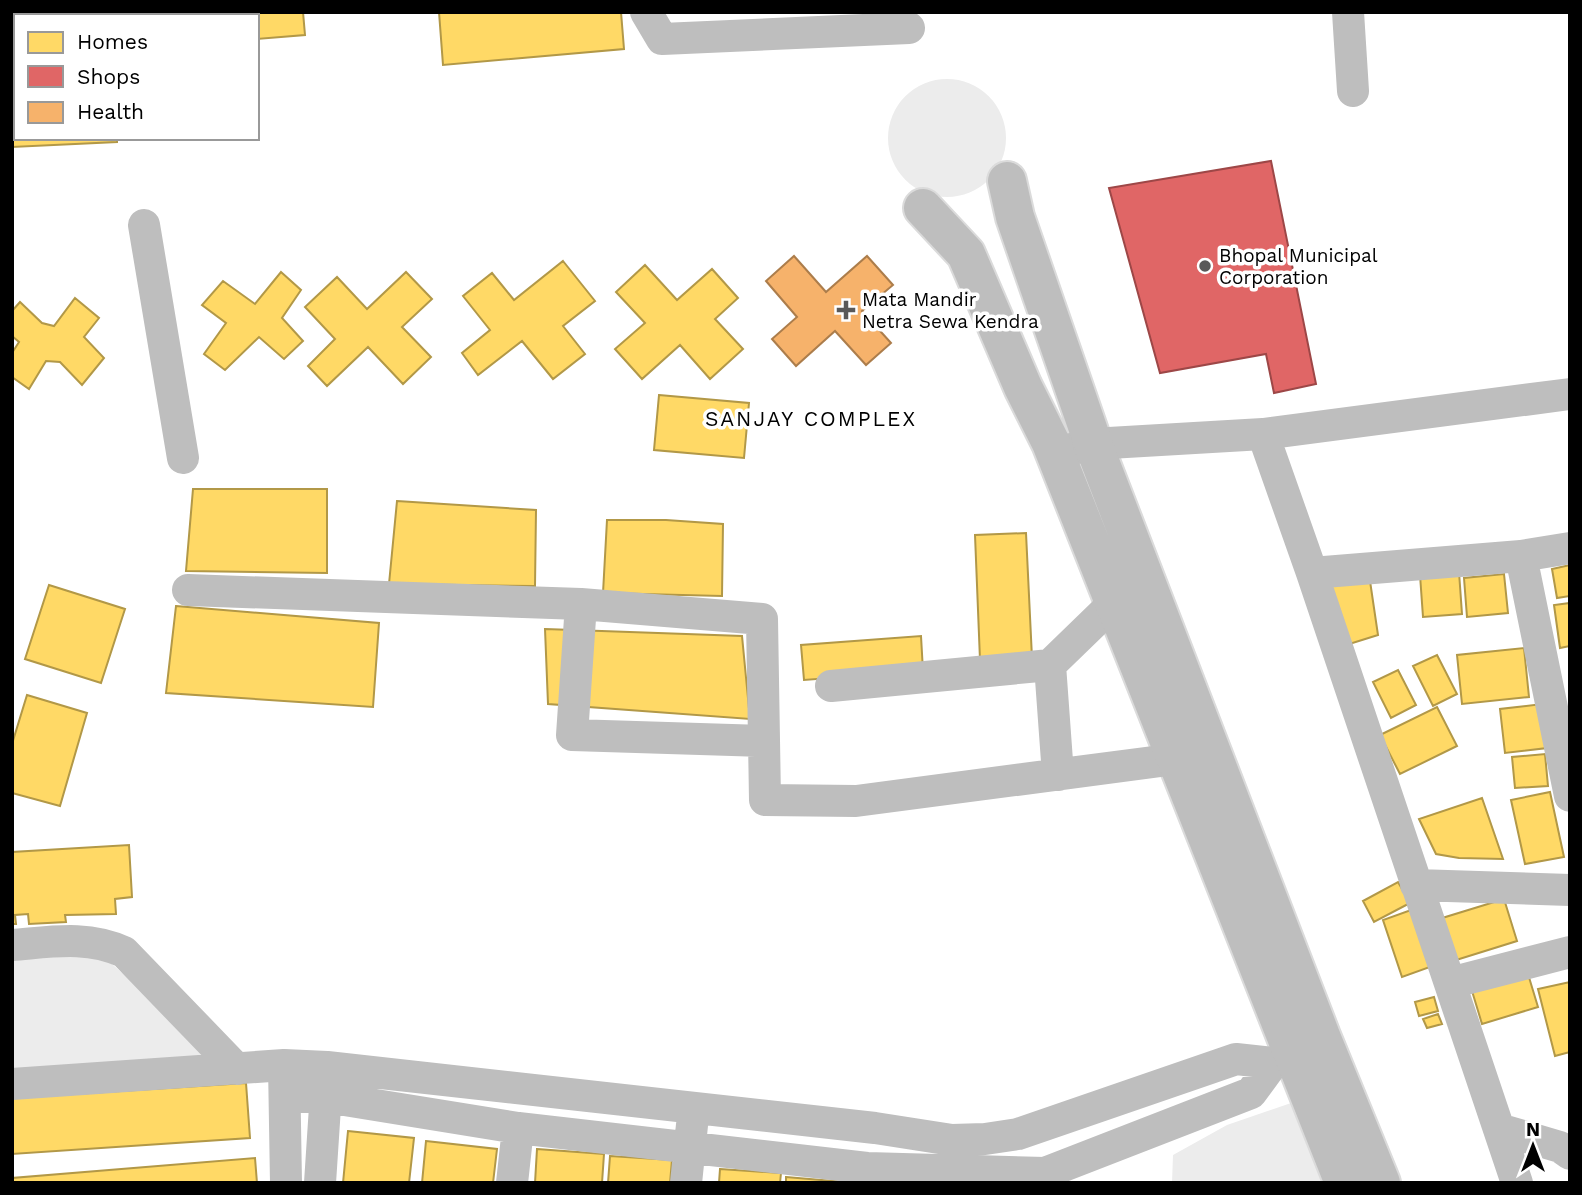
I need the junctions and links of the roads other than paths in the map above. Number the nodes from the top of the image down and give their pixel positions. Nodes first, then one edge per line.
1 (646, 12) edge
2 (1348, 12) edge
3 (909, 28) dead end
4 (1353, 91) dead end
5 (1007, 181) dead end
6 (923, 208) dead end
7 (144, 225) dead end
8 (1570, 394) edge
9 (1263, 434) junction
10 (1094, 446) junction
11 (1054, 452) junction
12 (183, 458) dead end
13 (1570, 548) edge
14 (1521, 556) junction
15 (1312, 573) junction
16 (188, 590) dead end
17 (1115, 602) junction
18 (581, 604) junction
19 (1050, 665) junction
20 (831, 687) dead end
21 (764, 741) junction
22 (1176, 759) junction
23 (1058, 775) junction
24 (1570, 796) edge
25 (1416, 885) junction
26 (1570, 890) edge
27 (12, 945) edge
28 (1570, 952) edge
29 (1450, 984) junction
30 (1296, 1054) junction
31 (284, 1065) junction
32 (237, 1069) junction
33 (326, 1082) junction
34 (12, 1084) edge
35 (285, 1097) junction
36 (693, 1108) junction
37 (518, 1128) junction
38 (1499, 1129) junction
39 (1018, 1134) junction
40 (689, 1147) junction
41 (1570, 1154) edge
42 (866, 1175) edge
43 (1045, 1178) edge
44 (286, 1183) edge
45 (320, 1183) edge
46 (512, 1183) edge
47 (686, 1183) edge
48 (1344, 1183) edge
49 (1381, 1183) edge
50 (1517, 1183) edge

1 - 3 street
2 - 4 street
5 - 10 main road
6 - 11 main road
7 - 12 street
8 - 9 street
9 - 10 street
9 - 15 street
10 - 11 street
10 - 30 main road
11 - 17 main road
13 - 14 street
14 - 15 street
14 - 24 street
15 - 25 street
16 - 18 street
17 - 19 street
17 - 22 main road
18 - 21 street
18 - 21 street
19 - 20 street
19 - 23 street
21 - 23 street
22 - 23 street
22 - 30 main road
25 - 26 street
25 - 29 street
27 - 32 street
28 - 29 street
29 - 38 street
30 - 39 street
30 - 43 street
30 - 48 main road
30 - 49 main road
31 - 32 street
31 - 33 street
31 - 35 street
32 - 34 street
33 - 35 street
33 - 36 street
33 - 37 street
33 - 45 street
35 - 44 street
36 - 39 street
36 - 40 street
37 - 40 street
37 - 46 street
38 - 41 street
38 - 50 street
39 - 43 street
40 - 42 street
40 - 47 street
42 - 43 street

